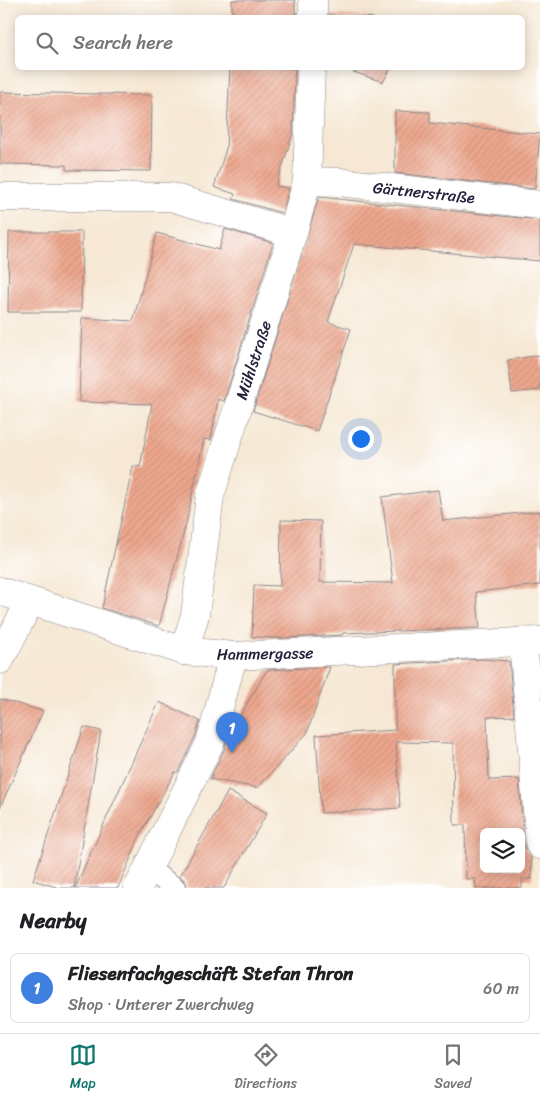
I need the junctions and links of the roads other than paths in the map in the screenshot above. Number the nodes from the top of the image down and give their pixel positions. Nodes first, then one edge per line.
1 (313, 0) edge
2 (313, 15) edge
3 (311, 70) edge
4 (307, 181) junction
5 (0, 197) edge
6 (540, 205) edge
7 (293, 234) junction
8 (0, 591) edge
9 (30, 601) junction
10 (531, 641) edge
11 (184, 651) junction
12 (233, 656) junction
13 (0, 660) edge
14 (540, 846) edge
15 (142, 878) edge
16 (175, 888) edge

1 - 2 street
3 - 4 street, Mühlstraße
4 - 6 street, Gärtnerstraße
4 - 7 street, Mühlstraße
5 - 7 street
7 - 11 street, Mühlstraße
8 - 9 street, Hammergasse
9 - 11 street, Hammergasse
9 - 13 street
10 - 12 street, Hammergasse
10 - 14 street
11 - 12 street, Hammergasse
12 - 15 street
15 - 16 lane

